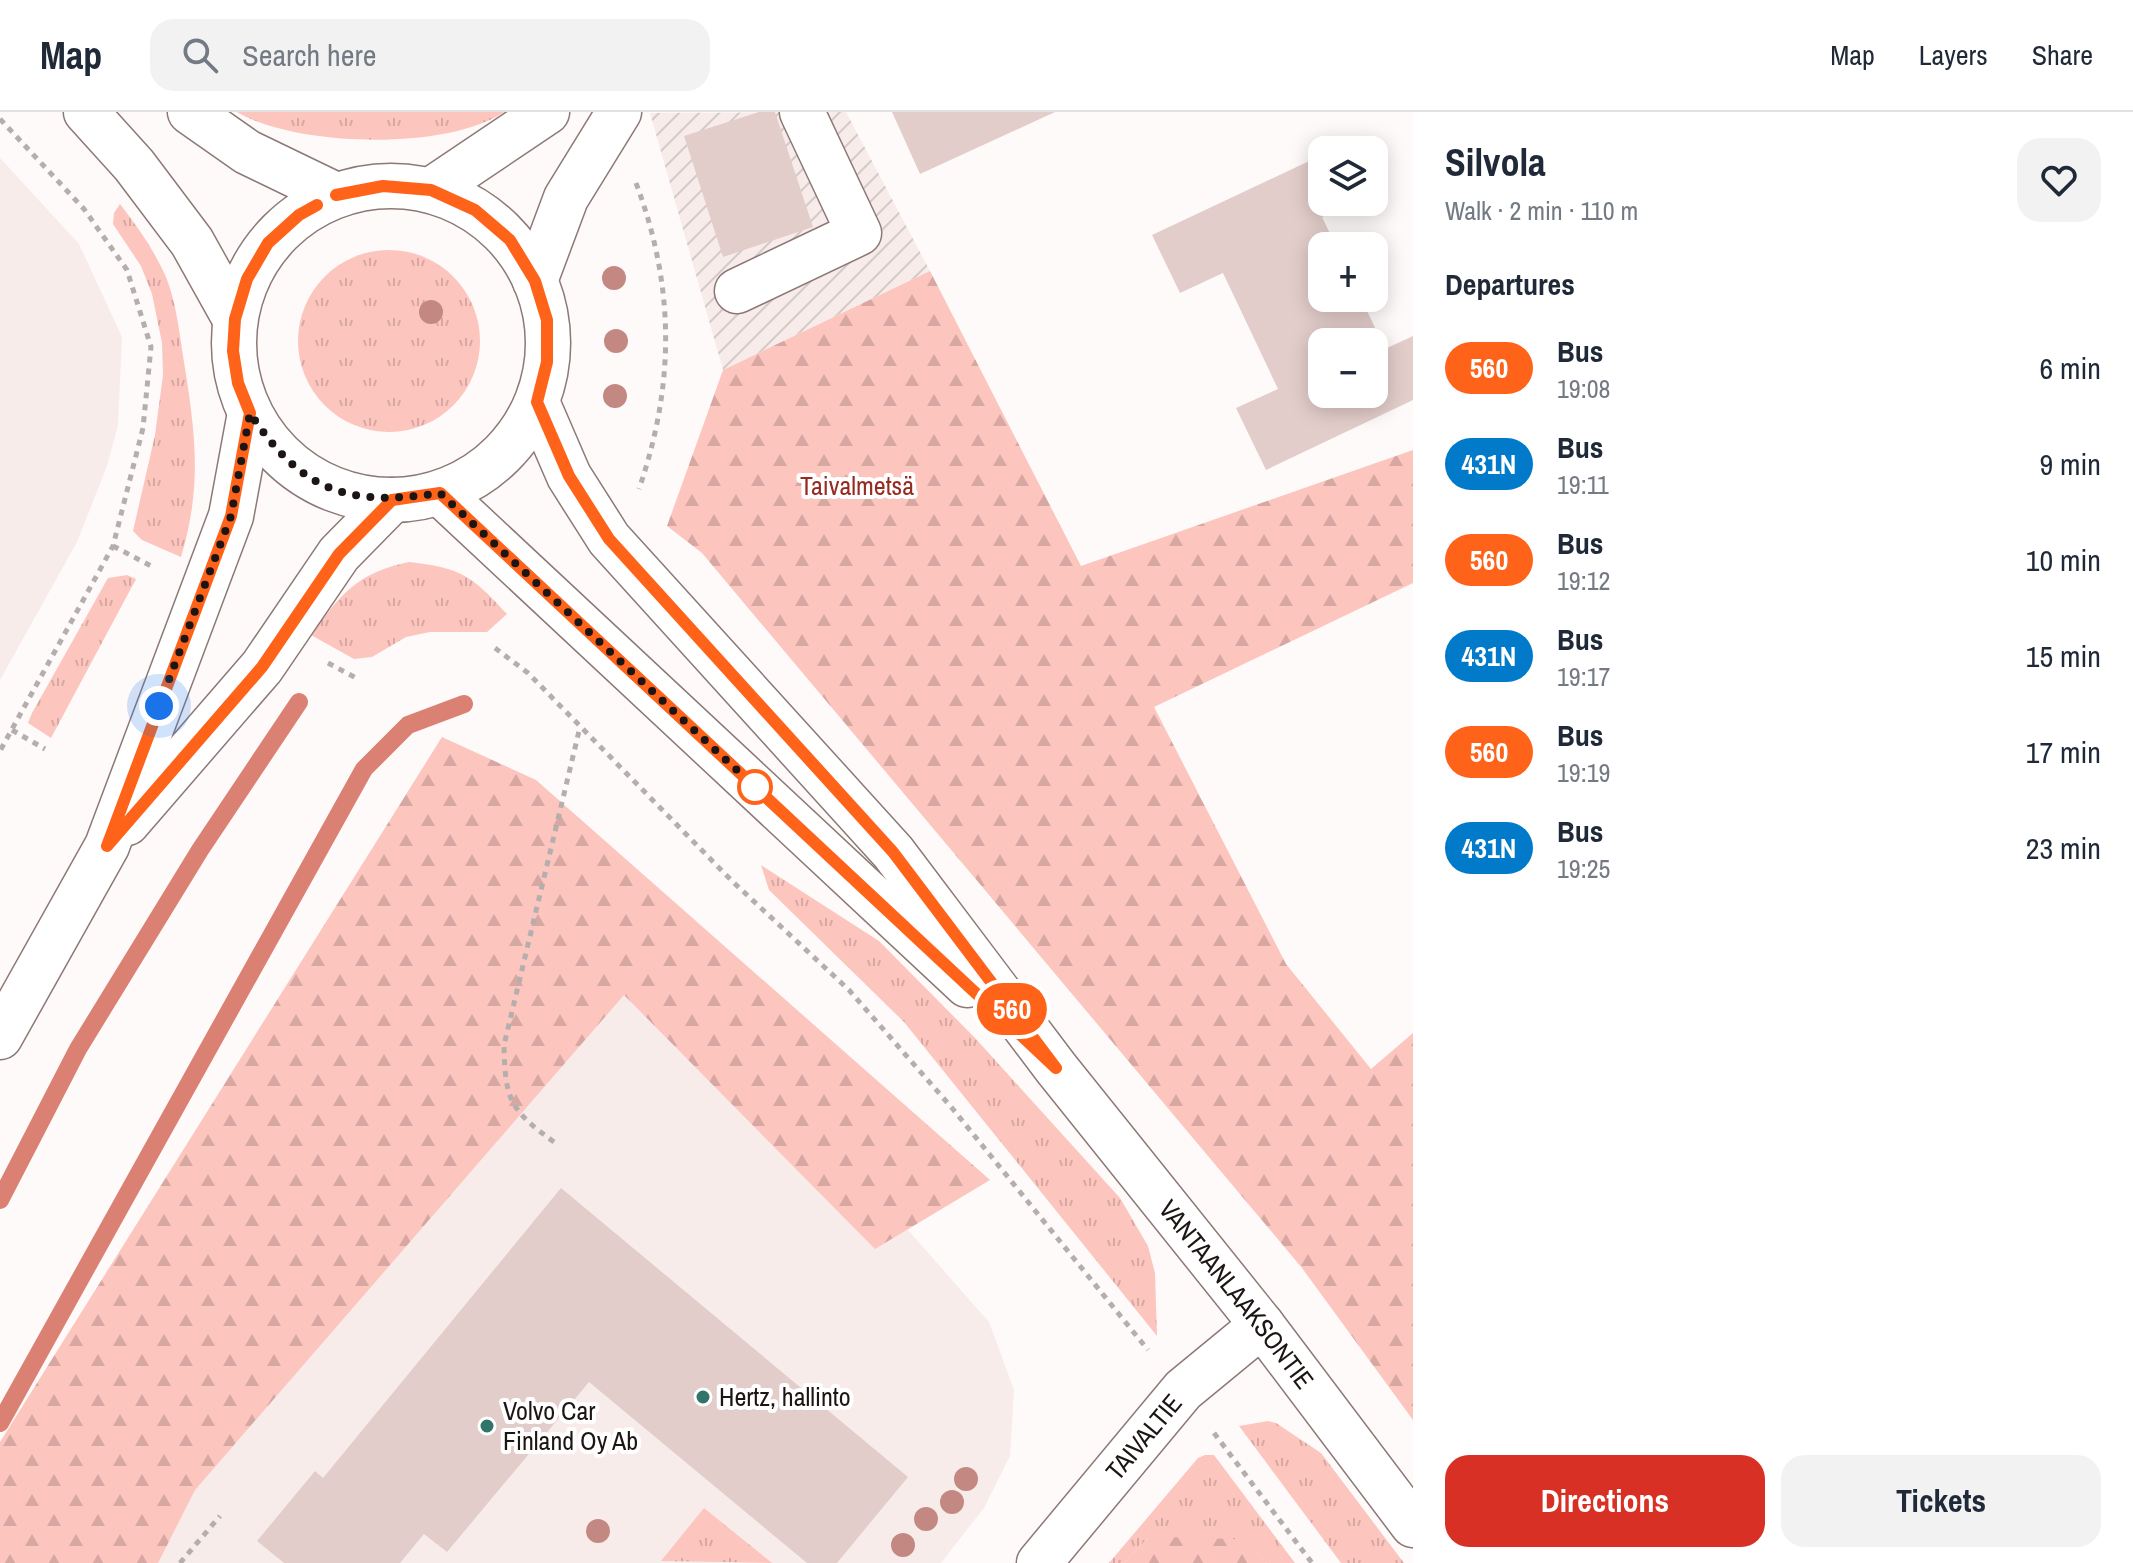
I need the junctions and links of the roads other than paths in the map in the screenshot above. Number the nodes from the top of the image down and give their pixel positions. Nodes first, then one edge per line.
1 (86, 112) edge
2 (190, 112) edge
3 (547, 112) edge
4 (619, 112) edge
5 (802, 112) edge
6 (431, 190) junction
7 (336, 195) junction
8 (535, 281) junction
9 (737, 291) dead end
10 (235, 319) junction
11 (537, 402) junction
12 (250, 413) junction
13 (440, 493) junction
14 (392, 500) junction
15 (107, 846) junction
16 (0, 1037) edge
17 (1056, 1068) junction
18 (1262, 1325) junction
19 (1413, 1525) edge
20 (1039, 1563) edge

1 - 10 street
2 - 7 street
3 - 6 street
4 - 8 street
5 - 9 street
6 - 7 street
6 - 8 street
7 - 10 street
8 - 11 street
10 - 12 street
11 - 13 street
11 - 17 street, VANTAANLAAKSONTIE
12 - 14 street
12 - 15 street
13 - 14 street
13 - 17 street, VANTAANLAAKSONTIE
14 - 15 street
15 - 16 street
17 - 18 street, VANTAANLAAKSONTIE
18 - 19 street, VANTAANLAAKSONTIE
18 - 20 street, TAIVALTIE

